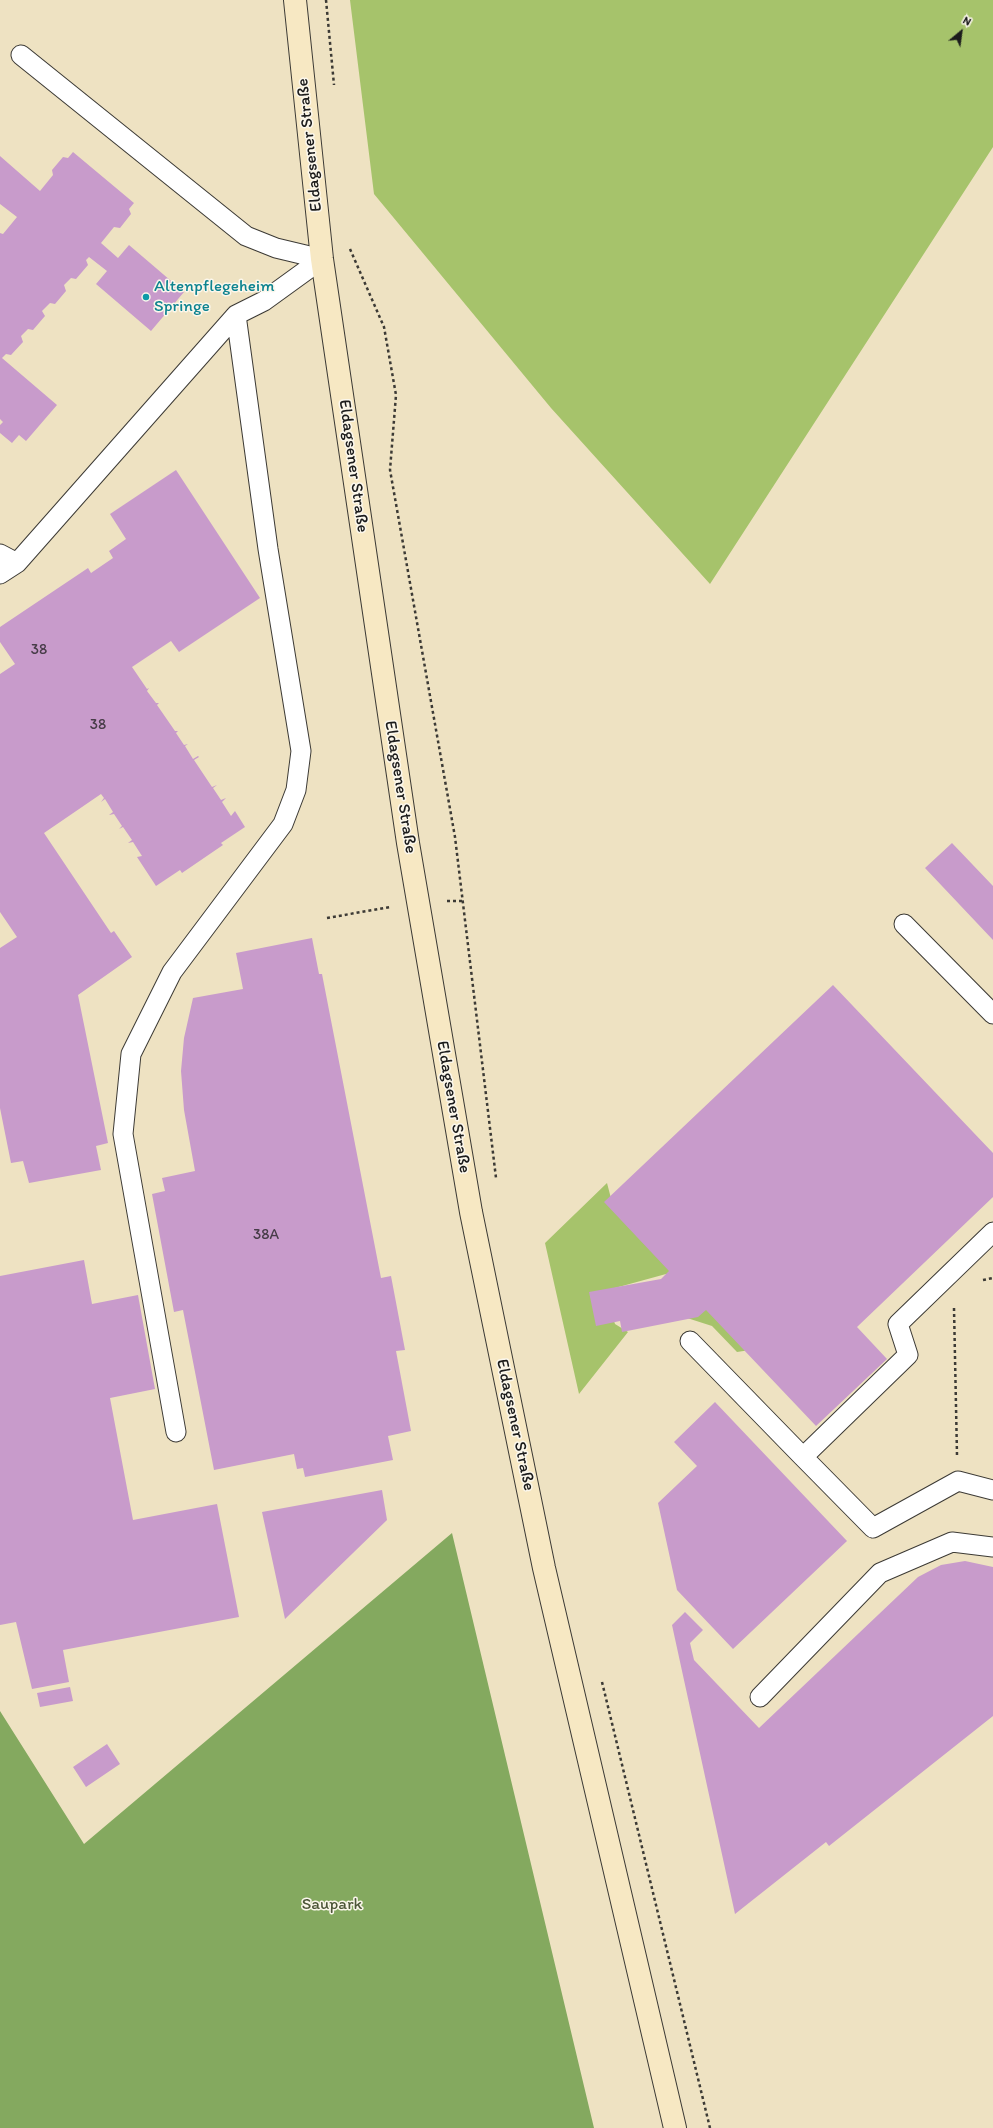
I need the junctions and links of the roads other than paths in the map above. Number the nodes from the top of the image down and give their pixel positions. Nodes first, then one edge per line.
1 (296, 0) edge
2 (21, 55) dead end
3 (322, 259) junction
4 (236, 315) junction
5 (0, 554) edge
6 (17, 563) junction
7 (0, 574) edge
8 (904, 924) dead end
9 (993, 1014) edge
10 (993, 1232) edge
11 (690, 1341) dead end
12 (176, 1432) dead end
13 (803, 1457) junction
14 (993, 1490) edge
15 (993, 1547) edge
16 (760, 1698) dead end
17 (675, 2128) edge

1 - 3 main road, Eldagsener Straße
2 - 3 lane
3 - 4 lane
3 - 17 main road, Eldagsener Straße
4 - 6 lane
4 - 12 lane
5 - 6 lane
6 - 7 lane
8 - 9 lane
10 - 13 lane
11 - 13 lane
13 - 14 lane
15 - 16 lane

